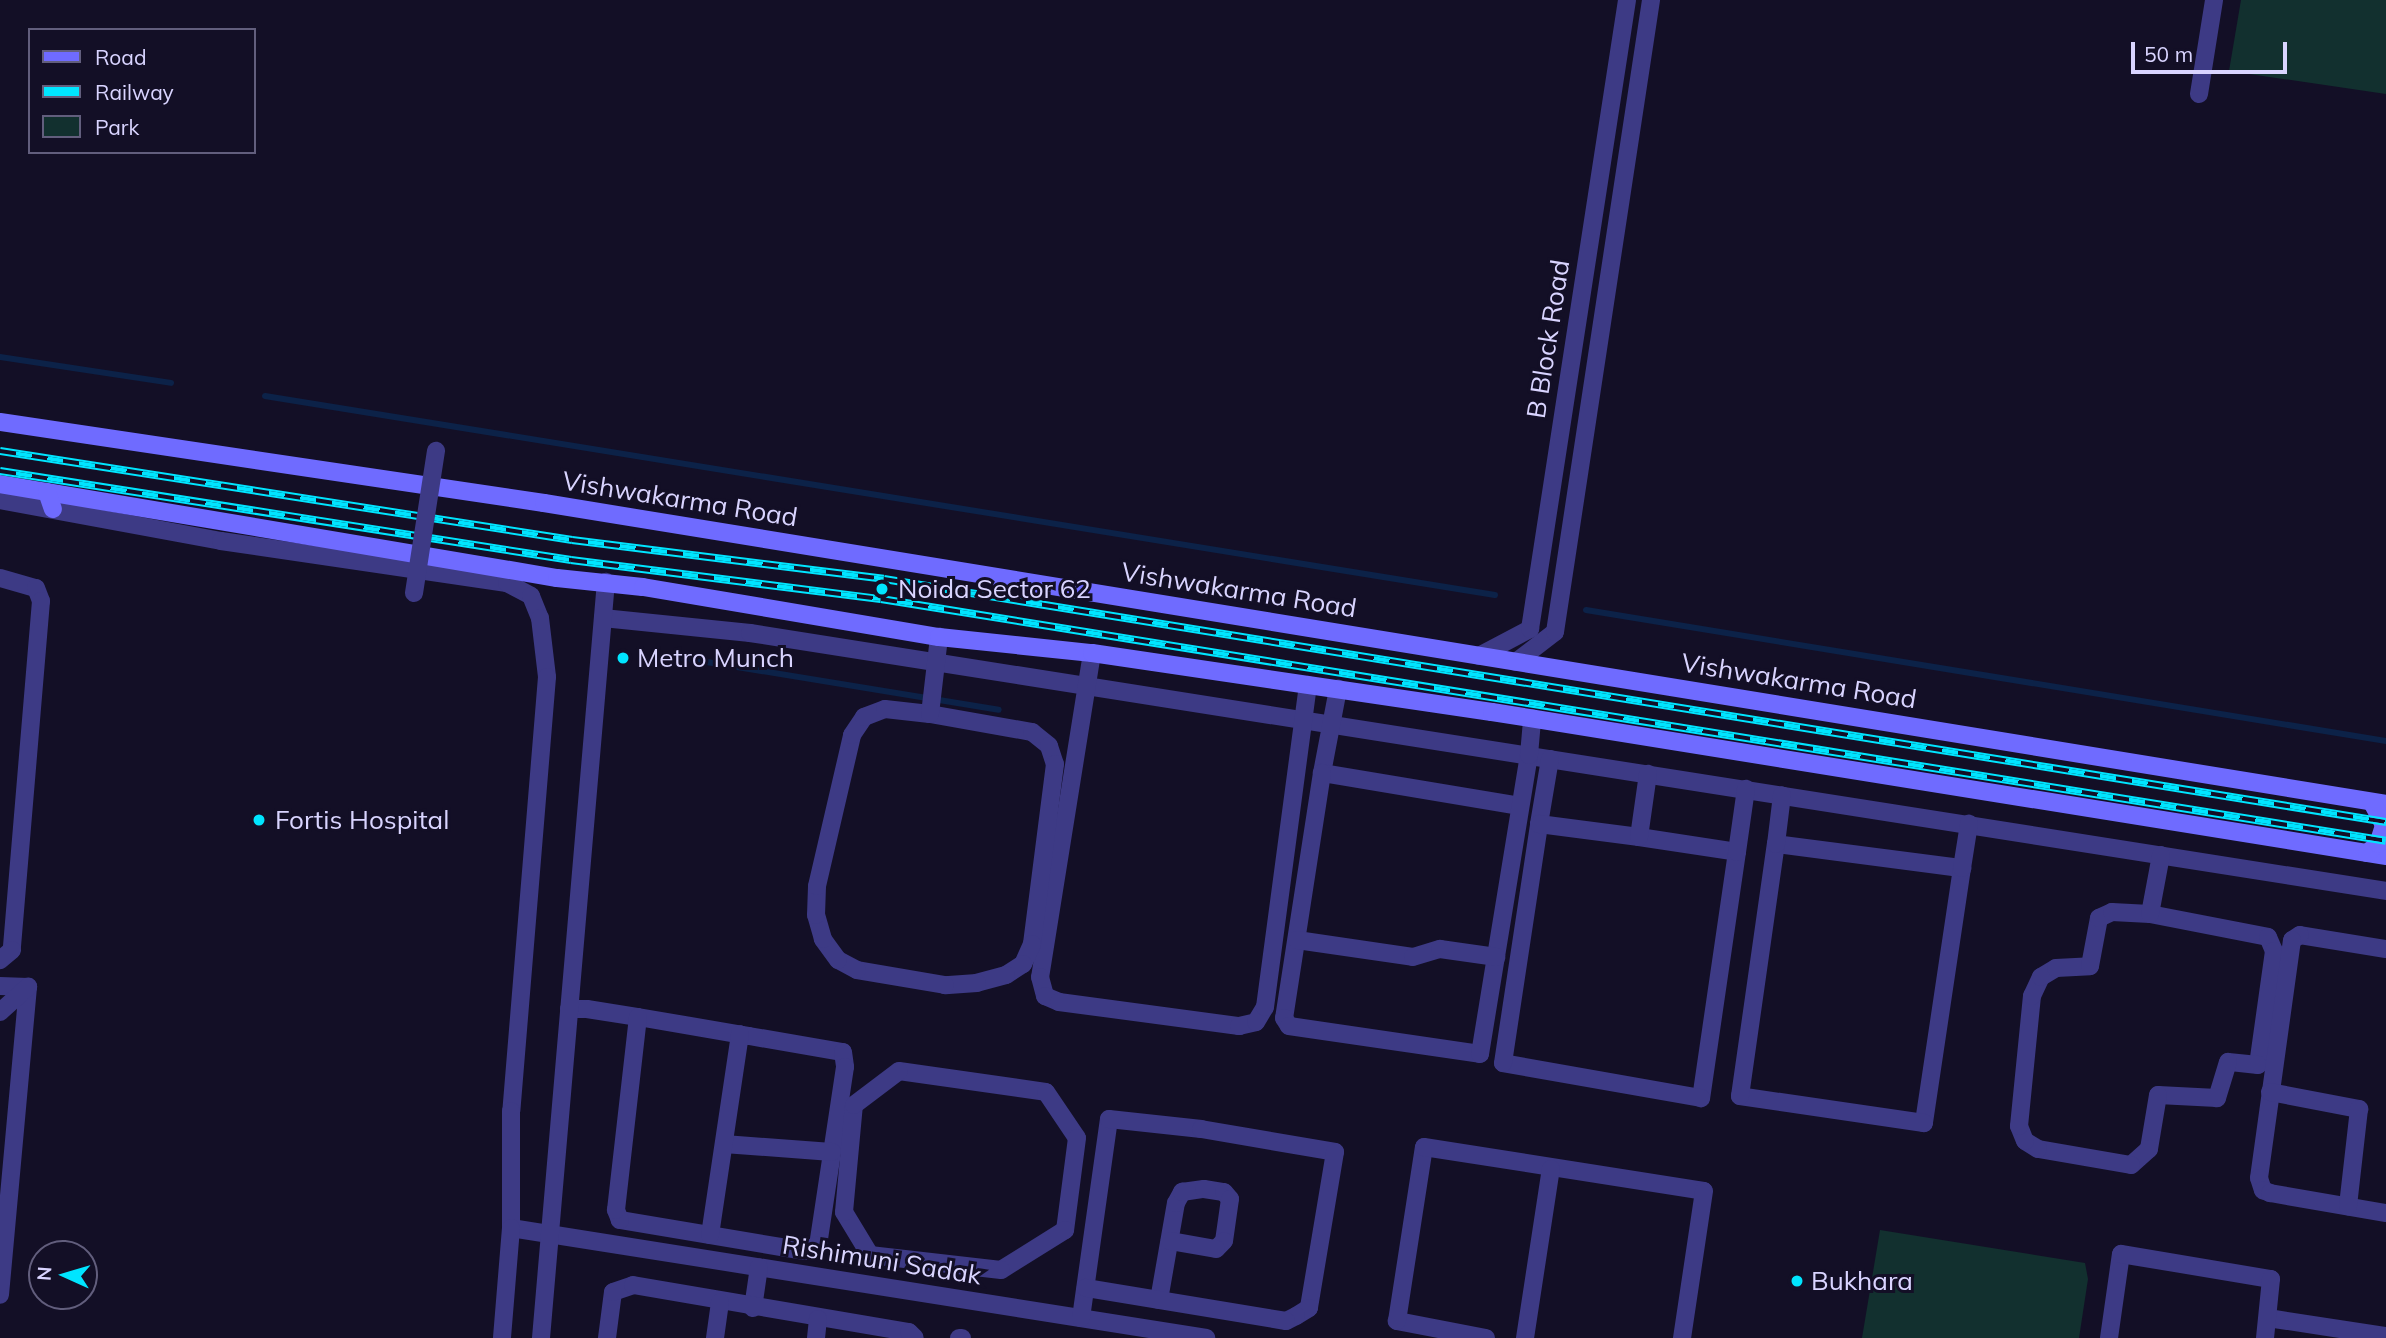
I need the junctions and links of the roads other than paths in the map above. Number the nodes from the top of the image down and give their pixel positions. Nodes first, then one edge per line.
1 (1627, 0) edge
2 (2214, 0) edge
3 (1651, 2) edge
4 (2199, 94) dead end
5 (0, 422) edge
6 (436, 451) dead end
7 (0, 484) edge
8 (47, 492) junction
9 (0, 500) edge
10 (53, 509) junction
11 (0, 578) edge
12 (607, 582) junction
13 (414, 593) dead end
14 (603, 618) junction
15 (939, 637) junction
16 (1092, 653) junction
17 (1479, 656) junction
18 (936, 662) junction
19 (1516, 662) junction
20 (1308, 685) junction
21 (1086, 686) junction
22 (1338, 689) junction
23 (930, 714) junction
24 (1532, 718) junction
25 (1304, 720) junction
26 (1332, 724) junction
27 (1529, 755) junction
28 (1550, 759) junction
29 (1322, 773) junction
30 (1648, 774) junction
31 (1745, 789) junction
32 (1783, 795) junction
33 (2379, 803) edge
34 (1520, 806) junction
35 (1539, 824) junction
36 (1969, 824) junction
37 (1639, 837) junction
38 (1776, 844) junction
39 (1737, 852) junction
40 (2367, 853) junction
41 (2161, 855) junction
42 (2386, 856) edge
43 (1962, 868) junction
44 (2386, 891) edge
45 (2150, 914) junction
46 (1297, 940) junction
47 (2386, 949) edge
48 (1496, 957) junction
49 (0, 960) edge
50 (0, 986) edge
51 (27, 987) junction
52 (569, 1009) junction
53 (0, 1012) edge
54 (638, 1017) junction
55 (740, 1034) junction
56 (2270, 1092) junction
57 (724, 1144) junction
58 (832, 1152) junction
59 (1551, 1168) junction
60 (2348, 1206) junction
61 (2386, 1213) edge
62 (511, 1228) junction
63 (550, 1234) junction
64 (710, 1235) junction
65 (1170, 1241) dead end
66 (914, 1260) junction
67 (948, 1264) junction
68 (759, 1267) junction
69 (1086, 1288) junction
70 (911, 1291) junction
71 (0, 1295) edge
72 (944, 1297) junction
73 (1160, 1300) junction
74 (720, 1302) junction
75 (753, 1308) junction
76 (1081, 1318) junction
77 (2268, 1318) junction
78 (818, 1319) junction
79 (1099, 1330) edge
80 (1128, 1332) edge
81 (2386, 1336) edge
82 (502, 1338) edge
83 (541, 1338) edge
84 (607, 1338) edge
85 (715, 1338) edge
86 (816, 1338) edge
87 (915, 1338) edge
88 (1206, 1338) edge
89 (1486, 1338) edge
90 (1525, 1338) edge
91 (1682, 1338) edge
92 (2109, 1338) edge
93 (2265, 1338) edge

1 - 17 street, B Block Road
2 - 4 street
3 - 19 street
5 - 17 main road, Vishwakarma Road
6 - 13 street, bridge
7 - 8 main road
8 - 10 main road
8 - 12 main road
9 - 10 street
10 - 62 street
11 - 49 street
12 - 14 street
12 - 15 main road
14 - 18 street
14 - 52 street
15 - 16 main road
15 - 18 street
16 - 20 main road
16 - 21 street
17 - 19 main road, Vishwakarma Road
18 - 21 street
18 - 23 street
19 - 33 main road, Vishwakarma Road
20 - 22 main road
20 - 25 street
21 - 25 street
21 - 25 street
22 - 24 main road
22 - 26 street
23 - 23 street
24 - 27 street
24 - 40 main road
25 - 26 street
26 - 27 street
26 - 29 street
27 - 28 street
27 - 34 street
28 - 30 street
28 - 35 street
29 - 34 street
29 - 46 street
30 - 31 street
30 - 37 street
31 - 32 street
31 - 39 street
32 - 36 street
32 - 38 street
33 - 40 main road
34 - 48 street
35 - 37 street
35 - 39 street
36 - 41 street
36 - 43 street
37 - 39 street
38 - 43 street
38 - 43 street
40 - 42 main road
41 - 44 street
41 - 45 street
45 - 45 street
46 - 48 street
46 - 48 street
47 - 56 street
50 - 51 street
51 - 53 street
51 - 71 street
52 - 54 street
52 - 63 street
54 - 55 street
54 - 64 street
55 - 57 street
55 - 58 street
56 - 60 street
56 - 60 street
57 - 58 street
57 - 64 street
58 - 64 street
59 - 89 street
59 - 90 street
59 - 91 street
60 - 61 street
62 - 63 street, Rishimuni Sadak
62 - 82 street
63 - 68 street, Rishimuni Sadak
63 - 83 street
65 - 73 street
66 - 67 street
66 - 67 street
66 - 70 street
67 - 72 street
68 - 70 street, Rishimuni Sadak
68 - 75 street
69 - 73 street
69 - 73 street
69 - 76 street
70 - 72 street, Rishimuni Sadak
72 - 76 street, Rishimuni Sadak
74 - 75 street
74 - 84 street
74 - 85 street
75 - 78 street
76 - 79 street, Rishimuni Sadak
77 - 81 street
77 - 92 street
77 - 93 street
78 - 86 street
78 - 87 street
79 - 80 street, Rishimuni Sadak
80 - 88 street, Rishimuni Sadak

